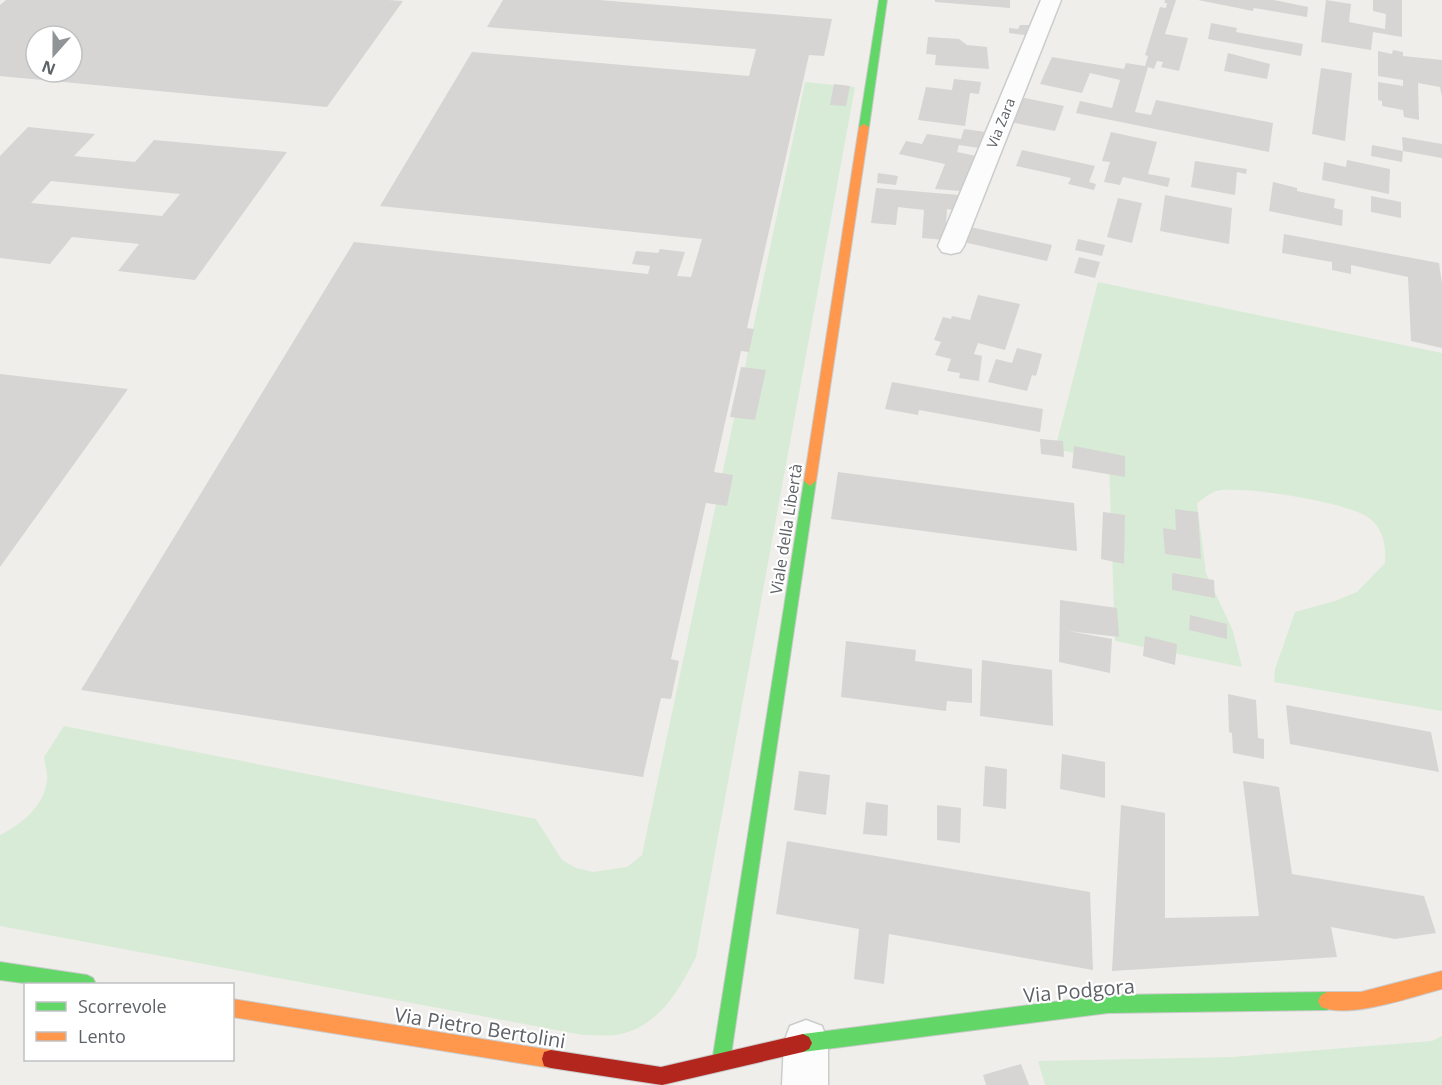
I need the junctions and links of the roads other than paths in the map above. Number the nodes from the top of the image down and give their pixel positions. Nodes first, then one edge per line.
1 (883, 0) edge
2 (1051, 0) edge
3 (951, 246) dead end
4 (0, 971) edge
5 (1442, 980) edge
6 (80, 983) edge
7 (234, 1008) edge
8 (806, 1042) junction
9 (722, 1062) junction
10 (805, 1085) edge

1 - 9 street, Viale della Libertà
2 - 3 street, Via Zara
4 - 6 street
5 - 8 street, Via Podgora
7 - 9 street, Via Pietro Bertolini
8 - 9 street, Via Podgora
8 - 10 street

